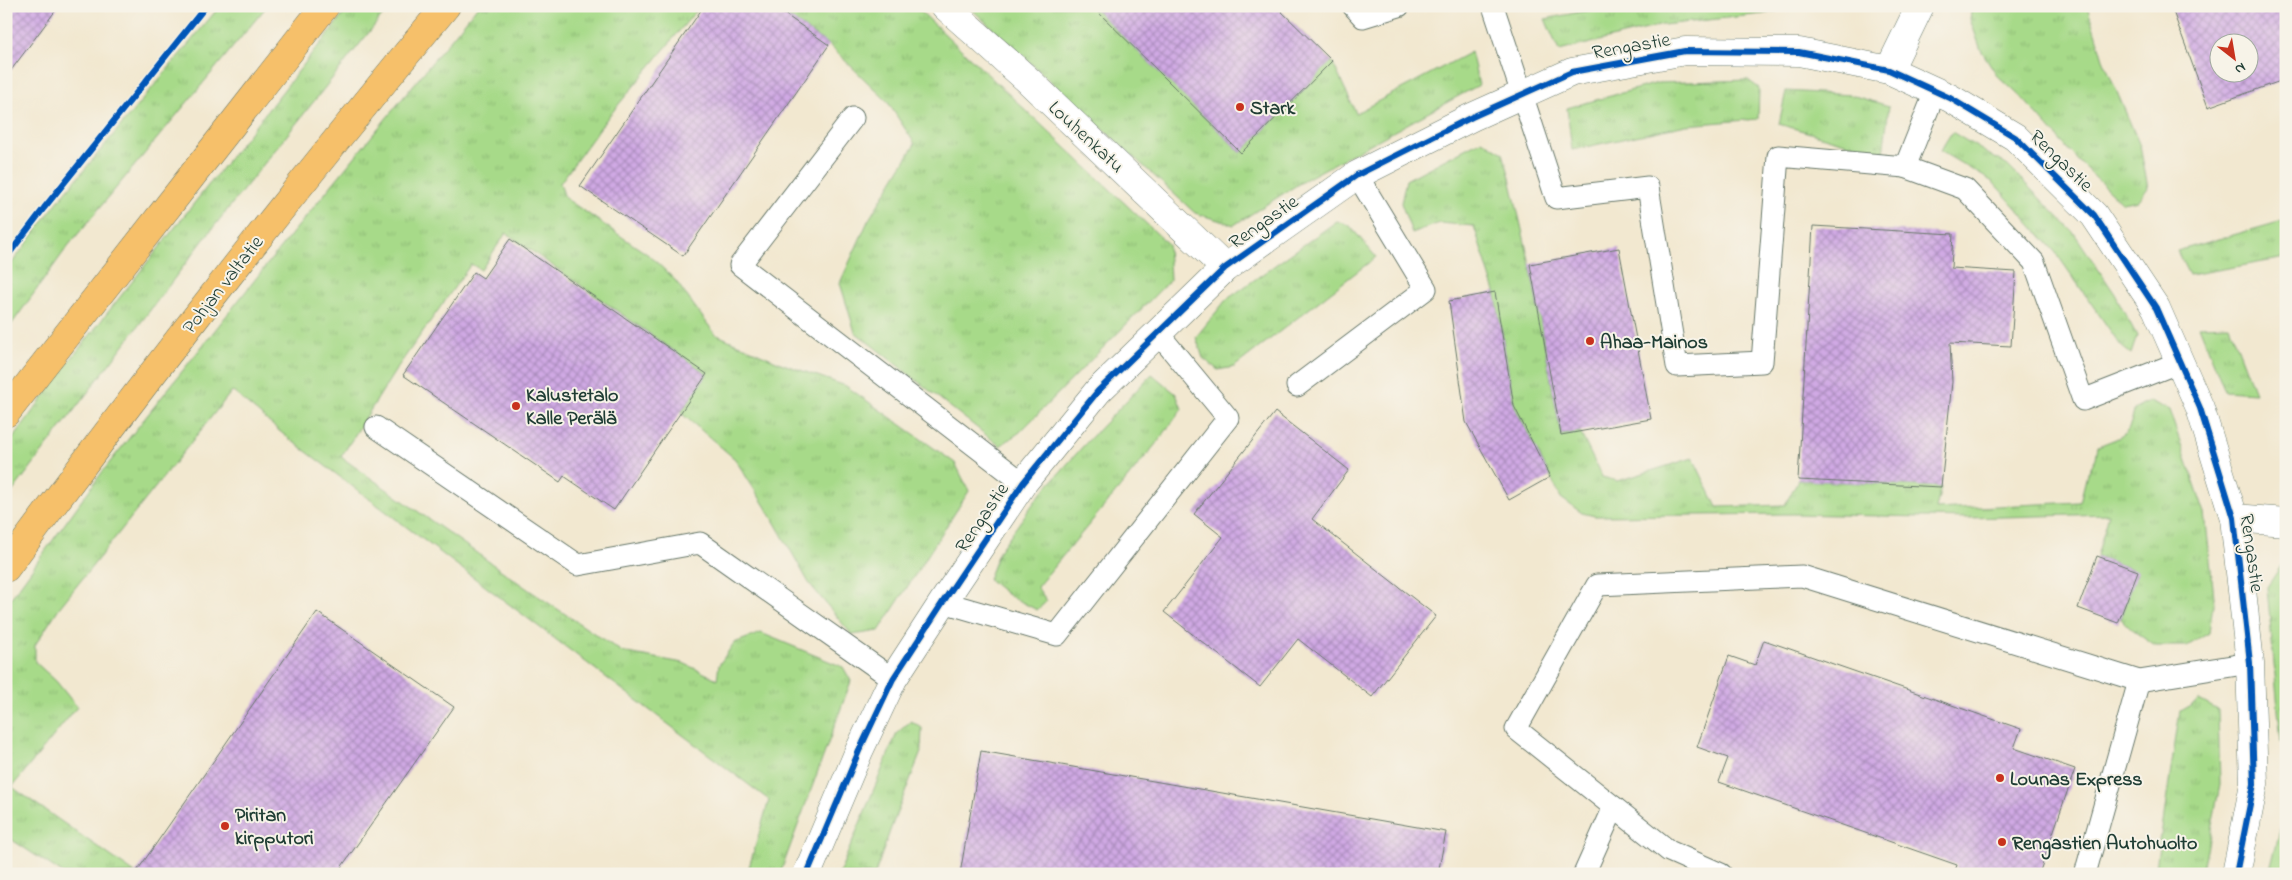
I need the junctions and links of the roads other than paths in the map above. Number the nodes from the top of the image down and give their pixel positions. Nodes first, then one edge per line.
1 (325, 6) edge
2 (446, 6) edge
3 (946, 6) edge
4 (1354, 6) edge
5 (1399, 6) edge
6 (1493, 6) edge
7 (1920, 6) edge
8 (1889, 70) junction
9 (1935, 92) junction
10 (1521, 95) junction
11 (854, 118) dead end
12 (1905, 167) junction
13 (1357, 175) junction
14 (1225, 268) junction
15 (1157, 332) junction
16 (2180, 362) junction
17 (1297, 386) dead end
18 (6, 413) edge
19 (376, 427) dead end
20 (1023, 483) junction
21 (2234, 518) junction
22 (2286, 522) edge
23 (6, 568) edge
24 (942, 602) junction
25 (2250, 663) junction
26 (893, 680) junction
27 (2139, 681) junction
28 (1614, 807) junction
29 (807, 874) edge
30 (1584, 874) edge
31 (1721, 874) edge
32 (2085, 874) edge
33 (2236, 874) edge

1 - 18 highway
2 - 23 highway, Pohjan valtatie
3 - 14 street, Louhenkatu
4 - 5 lane
6 - 10 lane
7 - 8 street
8 - 9 street, Rengastie
8 - 10 street, Rengastie
9 - 12 lane
9 - 16 street, Rengastie
10 - 12 lane
10 - 13 street, Rengastie
11 - 20 lane
12 - 16 lane
13 - 14 street, Rengastie
13 - 17 lane
14 - 15 street, Rengastie
15 - 20 street, Rengastie
15 - 24 lane
16 - 21 street, Rengastie
19 - 26 lane
20 - 24 street, Rengastie
21 - 22 street
21 - 25 street, Rengastie
24 - 26 street, Rengastie
25 - 27 lane
25 - 33 street, Rengastie
26 - 29 street, Rengastie
27 - 28 lane
27 - 32 lane
28 - 30 lane
28 - 31 lane

